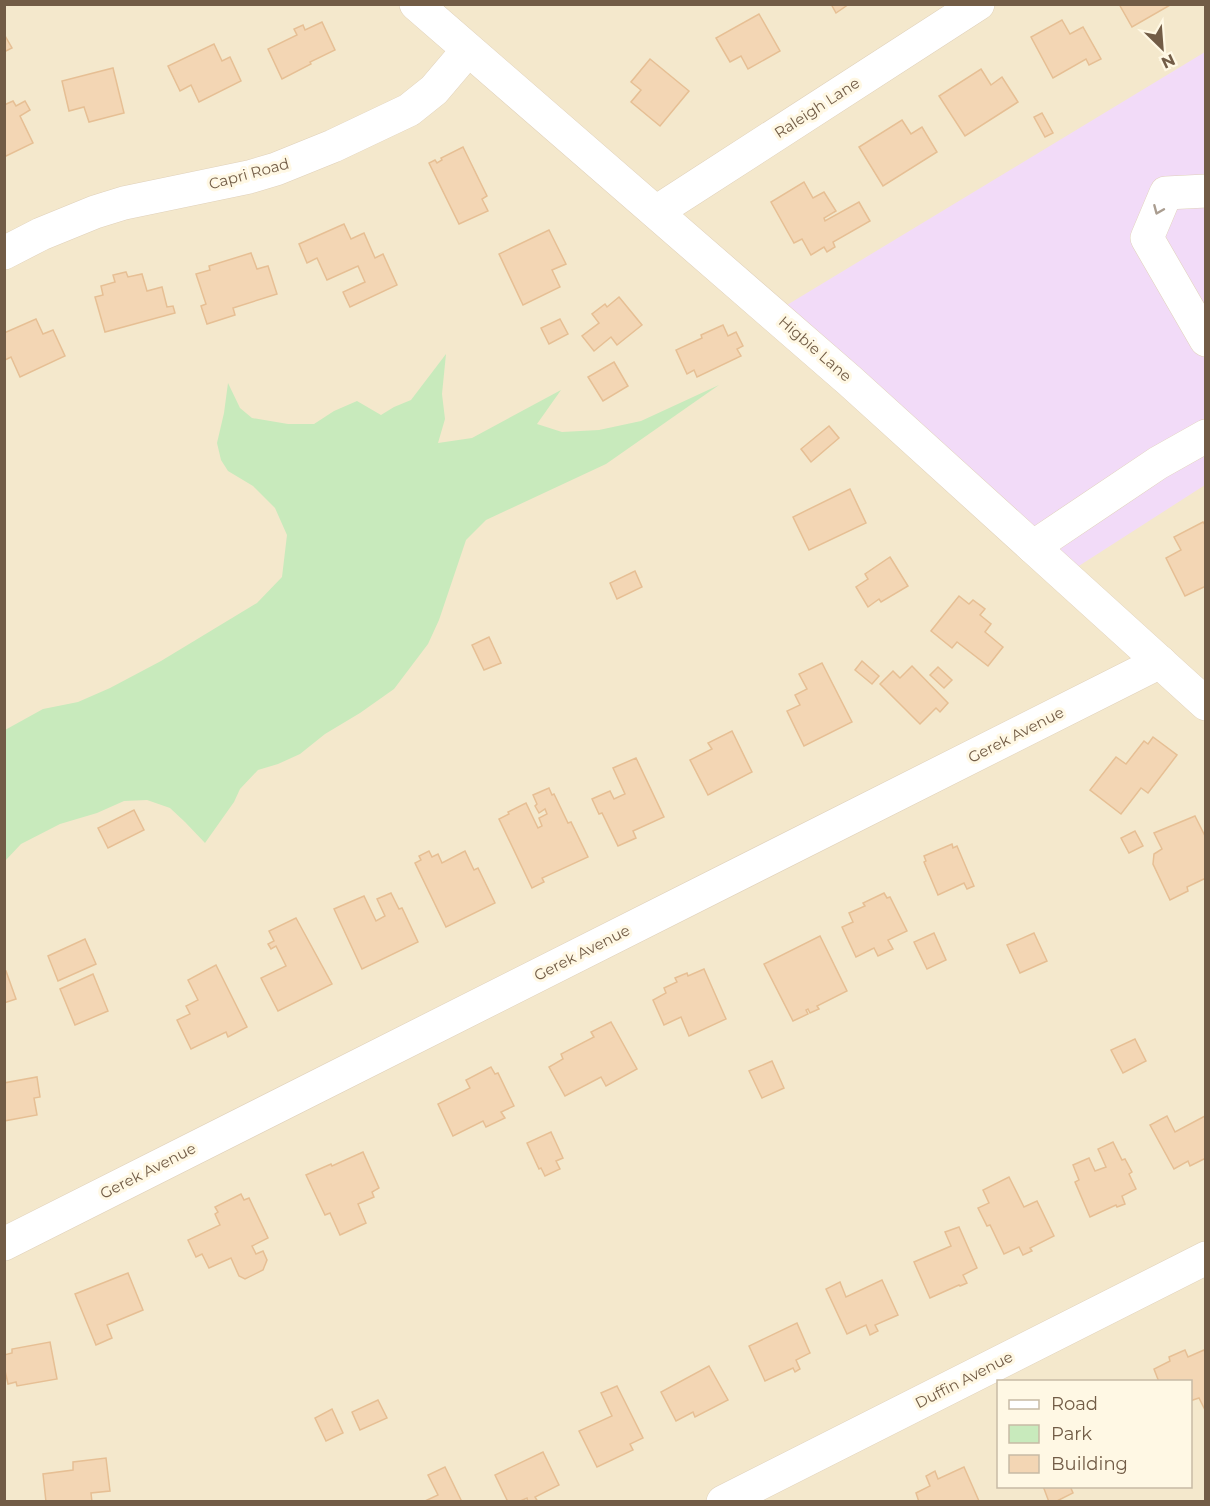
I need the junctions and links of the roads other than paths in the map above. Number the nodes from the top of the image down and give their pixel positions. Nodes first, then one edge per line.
1 (416, 4) edge
2 (967, 8) edge
3 (468, 50) junction
4 (1206, 191) edge
5 (656, 212) junction
6 (4, 253) edge
7 (1206, 340) edge
8 (1206, 436) edge
9 (1033, 547) junction
10 (1160, 662) junction
11 (1199, 688) edge
12 (4, 1244) edge
13 (1206, 1258) edge
14 (723, 1502) edge

1 - 3 street, Higbie Lane
2 - 5 street, Raleigh Lane
3 - 5 street, Higbie Lane
3 - 6 street, Capri Road
4 -> 7 street
5 - 9 street, Higbie Lane
8 - 9 street
9 - 10 street, Higbie Lane
10 - 11 street, Higbie Lane
10 - 12 street, Gerek Avenue
13 - 14 street, Duffin Avenue

